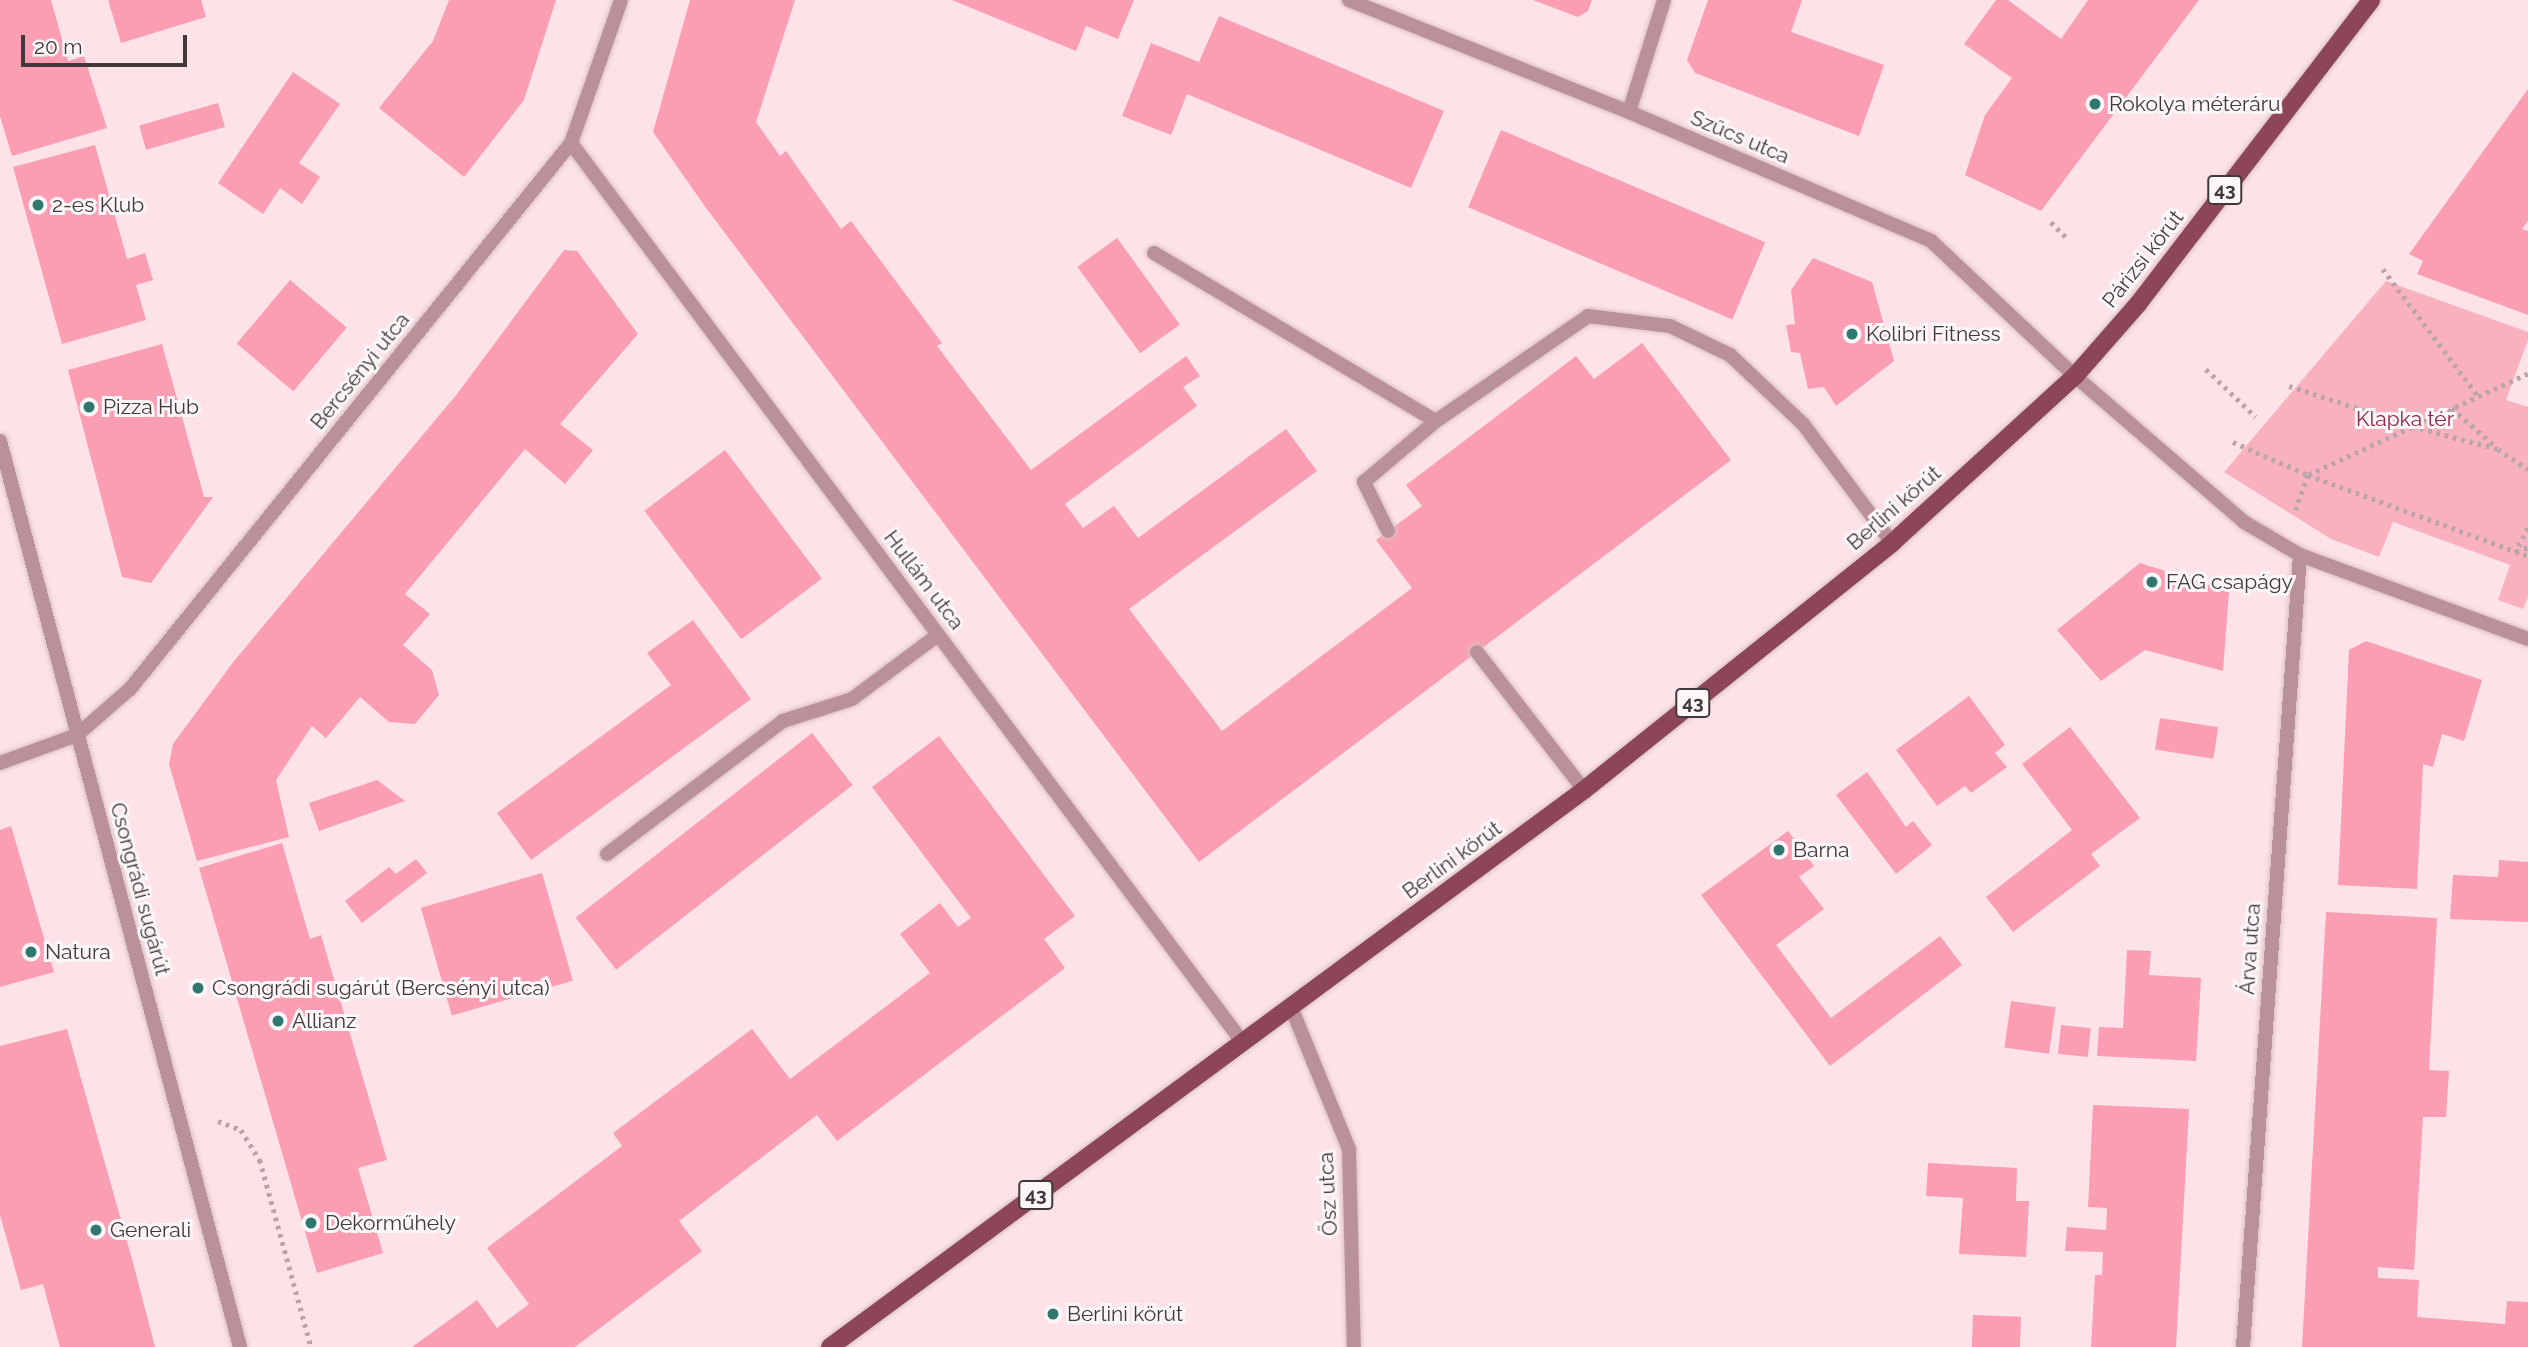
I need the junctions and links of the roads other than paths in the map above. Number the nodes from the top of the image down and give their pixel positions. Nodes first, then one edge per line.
1 (621, 0) edge
2 (1349, 0) edge
3 (1664, 0) edge
4 (2371, 0) edge
5 (1629, 112) junction
6 (571, 143) junction
7 (1154, 253) dead end
8 (2075, 376) junction
9 (1436, 421) junction
10 (0, 441) edge
11 (1388, 531) dead end
12 (1892, 543) junction
13 (2300, 555) junction
14 (939, 635) junction
15 (2528, 639) edge
16 (1477, 652) dead end
17 (77, 735) junction
18 (0, 763) edge
19 (1584, 790) junction
20 (607, 854) dead end
21 (1291, 1007) junction
22 (1243, 1043) junction
23 (240, 1347) edge
24 (830, 1347) edge
25 (1354, 1347) edge
26 (2243, 1347) edge

1 - 6 street, Bercsényi utca
2 - 5 street, Szűcs utca
3 - 5 street
4 - 8 main road, Párizsi körút / 43
5 - 8 street, Szűcs utca
6 - 14 street, Hullám utca
6 - 17 street, Bercsényi utca
7 - 9 street
8 - 12 main road, Berlini körút / 43
8 - 13 street
9 - 11 street
9 - 12 street
10 - 17 street, Csongrádi sugárút
12 - 19 main road, Berlini körút / 43
13 - 15 street
13 - 26 street, Árva utca
14 - 20 street
14 - 22 street, Hullám utca
16 - 19 street
17 - 18 street
17 - 23 street, Csongrádi sugárút
19 - 21 main road, Berlini körút / 43
21 - 22 main road, Berlini körút / 43
21 - 25 street, Ősz utca
22 - 24 main road, Berlini körút / 43

